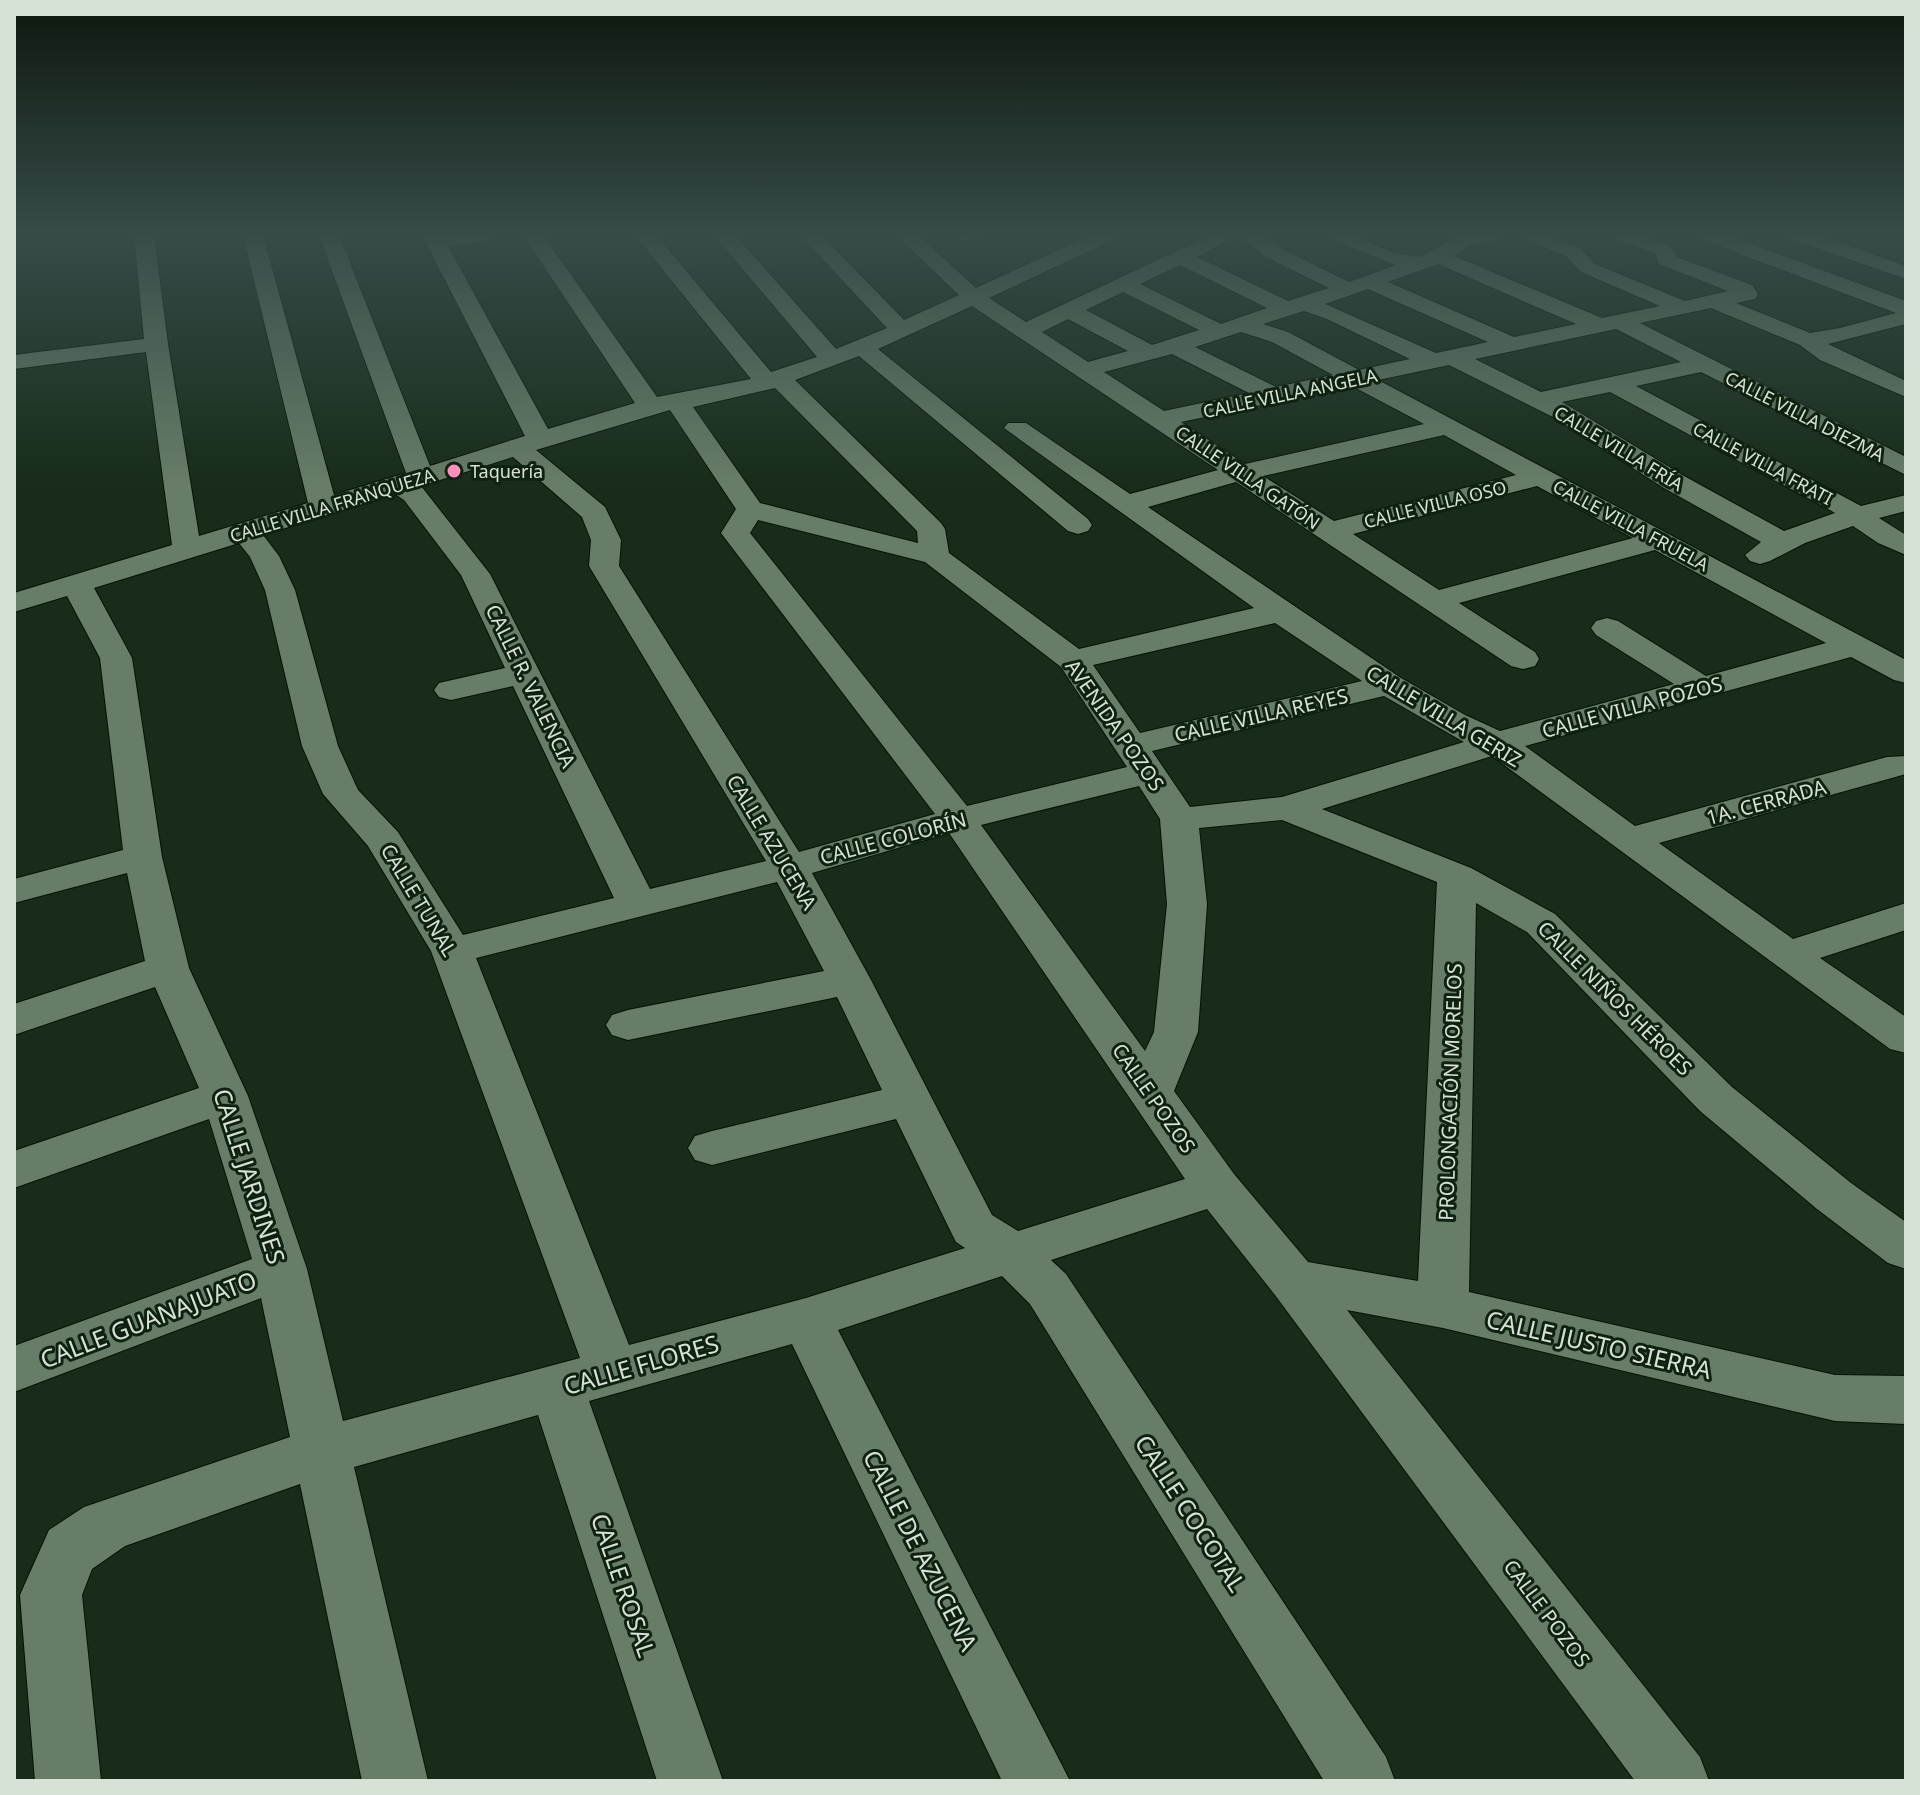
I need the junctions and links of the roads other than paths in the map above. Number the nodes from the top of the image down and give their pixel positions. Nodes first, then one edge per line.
1 (153, 319) edge
2 (275, 319) edge
3 (357, 319) edge
4 (471, 319) edge
5 (590, 319) edge
6 (718, 319) edge
7 (796, 319) edge
8 (872, 319) edge
9 (930, 319) edge
10 (1006, 319) edge
11 (1053, 319) edge
12 (1085, 319) edge
13 (1209, 319) edge
14 (1254, 319) edge
15 (1346, 319) edge
16 (1444, 319) edge
17 (1597, 319) edge
18 (1634, 319) edge
19 (1756, 319) edge
20 (1900, 319) edge
21 (1610, 324) junction
22 (1229, 327) junction
23 (1025, 331) junction
24 (1808, 340) junction
25 (888, 341) junction
26 (156, 344) junction
27 (1513, 345) junction
28 (1175, 346) junction
29 (1149, 353) junction
30 (832, 360) junction
31 (1444, 360) junction
32 (14, 362) edge
33 (1702, 365) junction
34 (1085, 370) junction
35 (1355, 379) junction
36 (773, 381) junction
37 (1617, 386) junction
38 (1904, 387) edge
39 (1274, 396) junction
40 (1538, 400) junction
41 (678, 403) junction
42 (650, 406) junction
43 (1162, 419) junction
44 (1447, 427) junction
45 (1017, 428) dead end
46 (529, 444) junction
47 (1906, 467) edge
48 (1239, 473) junction
49 (1540, 477) junction
50 (410, 481) junction
51 (1906, 503) edge
52 (1126, 504) junction
53 (323, 507) junction
54 (750, 509) junction
55 (1857, 515) junction
56 (1078, 525) dead end
57 (1330, 531) junction
58 (246, 532) junction
59 (1658, 540) junction
60 (1782, 542) junction
61 (1906, 546) edge
62 (187, 550) junction
63 (935, 556) junction
64 (1727, 576) junction
65 (76, 584) junction
66 (1436, 600) junction
67 (14, 603) edge
68 (1280, 612) junction
69 (1607, 628) dead end
70 (1853, 646) junction
71 (1523, 659) dead end
72 (1073, 660) junction
73 (526, 673) junction
74 (1906, 673) edge
75 (1390, 685) junction
76 (1703, 688) junction
77 (451, 690) dead end
78 (1497, 743) junction
79 (1140, 759) junction
80 (1900, 765) dead end
81 (1286, 808) junction
82 (958, 819) junction
83 (1179, 819) junction
84 (1631, 839) junction
85 (143, 857) junction
86 (789, 867) junction
87 (1457, 876) junction
88 (14, 891) edge
89 (637, 903) junction
90 (1906, 916) edge
91 (452, 951) junction
92 (1787, 955) junction
93 (168, 968) junction
94 (850, 980) junction
95 (14, 1020) edge
96 (628, 1025) dead end
97 (1906, 1038) edge
98 (1150, 1093) junction
99 (225, 1096) junction
100 (908, 1100) junction
101 (712, 1148) dead end
102 (14, 1170) edge
103 (1217, 1187) junction
104 (1906, 1249) edge
105 (1010, 1252) junction
106 (281, 1269) junction
107 (1293, 1280) junction
108 (1443, 1307) junction
109 (806, 1319) junction
110 (14, 1369) edge
111 (612, 1371) junction
112 (557, 1388) junction
113 (1906, 1400) edge
114 (322, 1451) junction
115 (68, 1781) edge
116 (395, 1781) edge
117 (690, 1781) edge
118 (1037, 1781) edge
119 (1362, 1781) edge
120 (1676, 1781) edge

1 - 26 street
2 - 53 street
3 - 50 street
4 - 46 street
5 - 42 street
6 - 36 street
7 - 30 street
8 - 25 street
9 - 25 street, CALLE VILLA FRANQUEZA
10 - 23 street, CALLE VILLA GATÓN
11 - 23 street
12 - 29 street
13 - 22 street, CALLE VILLA FRUELA
14 - 22 street
15 - 31 street, CALLE VILLA FRÍA
16 - 27 street
17 - 21 street, CALLE VILLA DIEZMA
18 - 21 street, CALLE VILLA ANGELA
19 - 24 street
20 - 24 street
21 - 27 street, CALLE VILLA ANGELA
21 - 33 street, CALLE VILLA DIEZMA
22 - 28 street
22 - 35 street, CALLE VILLA FRUELA
23 - 34 street, CALLE VILLA GATÓN
24 - 38 street
25 - 30 street, CALLE VILLA FRANQUEZA
25 - 56 street
26 - 32 street
26 - 62 street
27 - 31 street, CALLE VILLA ANGELA
28 - 29 street
28 - 39 street
29 - 34 street
30 - 36 street, CALLE VILLA FRANQUEZA
31 - 35 street, CALLE VILLA ANGELA
31 - 40 street, CALLE VILLA FRÍA
33 - 37 street
33 - 47 street, CALLE VILLA DIEZMA
34 - 43 street, CALLE VILLA GATÓN
35 - 39 street, CALLE VILLA ANGELA
35 - 44 street, CALLE VILLA FRUELA
36 - 41 street, CALLE VILLA FRANQUEZA
36 - 63 street
37 - 40 street
37 - 55 street, CALLE VILLA FRATI
39 - 43 street, CALLE VILLA ANGELA
40 - 60 street, CALLE VILLA FRÍA
41 - 42 street, CALLE VILLA FRANQUEZA
41 - 54 street
42 - 46 street, CALLE VILLA FRANQUEZA
43 - 48 street, CALLE VILLA GATÓN
44 - 48 street
44 - 49 street, CALLE VILLA FRUELA
45 - 52 street, CALLE VILLA GERIZ
46 - 50 street, CALLE VILLA FRANQUEZA
46 - 86 street, CALLE AZUCENA
48 - 52 street
48 - 57 street, CALLE VILLA GATÓN
49 - 57 street, CALLE VILLA OSO
49 - 59 street, CALLE VILLA FRUELA
50 - 53 street, CALLE VILLA FRANQUEZA
50 - 73 street, CALLE R. VALENCIA
51 - 55 street
52 - 68 street, CALLE VILLA GERIZ
53 - 58 street, CALLE VILLA FRANQUEZA
54 - 63 street, AVENIDA POZOS
54 - 82 street, CALLE POZOS
55 - 60 street
55 - 61 street, CALLE VILLA FRATI
57 - 66 street, CALLE VILLA GATÓN
58 - 62 street, CALLE VILLA FRANQUEZA
58 - 91 street, CALLE TUNAL
59 - 64 street, CALLE VILLA FRUELA
59 - 66 street
60 - 64 street
62 - 65 street, CALLE VILLA FRANQUEZA
63 - 72 street, AVENIDA POZOS
64 - 70 street, CALLE VILLA FRUELA
65 - 67 street, CALLE VILLA FRANQUEZA
65 - 85 street, CALLE JARDINES
66 - 71 street, CALLE VILLA GATÓN
68 - 72 street
68 - 75 street, CALLE VILLA GERIZ
69 - 76 street
70 - 74 street, CALLE VILLA FRUELA
70 - 76 street, CALLE VILLA POZOS
72 - 79 street, AVENIDA POZOS
73 - 77 street
73 - 89 street, CALLE R. VALENCIA
75 - 78 street, CALLE VILLA GERIZ
75 - 79 street, CALLE VILLA REYES
76 - 78 street, CALLE VILLA POZOS
78 - 81 street, CALLE VILLA POZOS
78 - 84 street, CALLE VILLA GERIZ
79 - 82 street, CALLE COLORÍN
79 - 83 street, AVENIDA POZOS
80 - 84 street, 1A. CERRADA
81 - 83 street, CALLE VILLA POZOS
81 - 87 street, CALLE NIÑOS HÉROES
82 - 86 street, CALLE COLORÍN
82 - 98 street, CALLE POZOS
83 - 98 street, AVENIDA POZOS
84 - 92 street, CALLE VILLA GERIZ
85 - 88 street
85 - 93 street, CALLE JARDINES
86 - 89 street, CALLE COLORÍN
86 - 94 street, CALLE AZUCENA
87 - 104 street, CALLE NIÑOS HÉROES
87 - 108 street, PROLONGACIÓN MORELOS
89 - 91 street, CALLE COLORÍN
90 - 92 street
91 - 111 street, CALLE TUNAL
92 - 97 street, CALLE VILLA GERIZ
93 - 95 street
93 - 99 street, CALLE JARDINES
94 - 96 street
94 - 100 street, CALLE AZUCENA
98 - 103 street, CALLE POZOS
99 - 102 street
99 - 106 street, CALLE JARDINES
100 - 101 street
100 - 105 street, CALLE AZUCENA
103 - 105 street, CALLE FLORES
103 - 107 street, CALLE POZOS
105 - 109 street, CALLE FLORES
105 - 119 street, CALLE COCOTAL
106 - 110 street, CALLE GUANAJUATO
106 - 114 street, CALLE JARDINES
107 - 108 street, CALLE JUSTO SIERRA
107 - 120 street, CALLE POZOS
108 - 113 street, CALLE JUSTO SIERRA
109 - 111 street, CALLE FLORES
109 - 118 street, CALLE DE AZUCENA
111 - 112 street, CALLE FLORES
112 - 114 street, CALLE FLORES
112 - 117 street, CALLE ROSAL
114 - 115 street, CALLE FLORES
114 - 116 street, CALLE JARDINES

